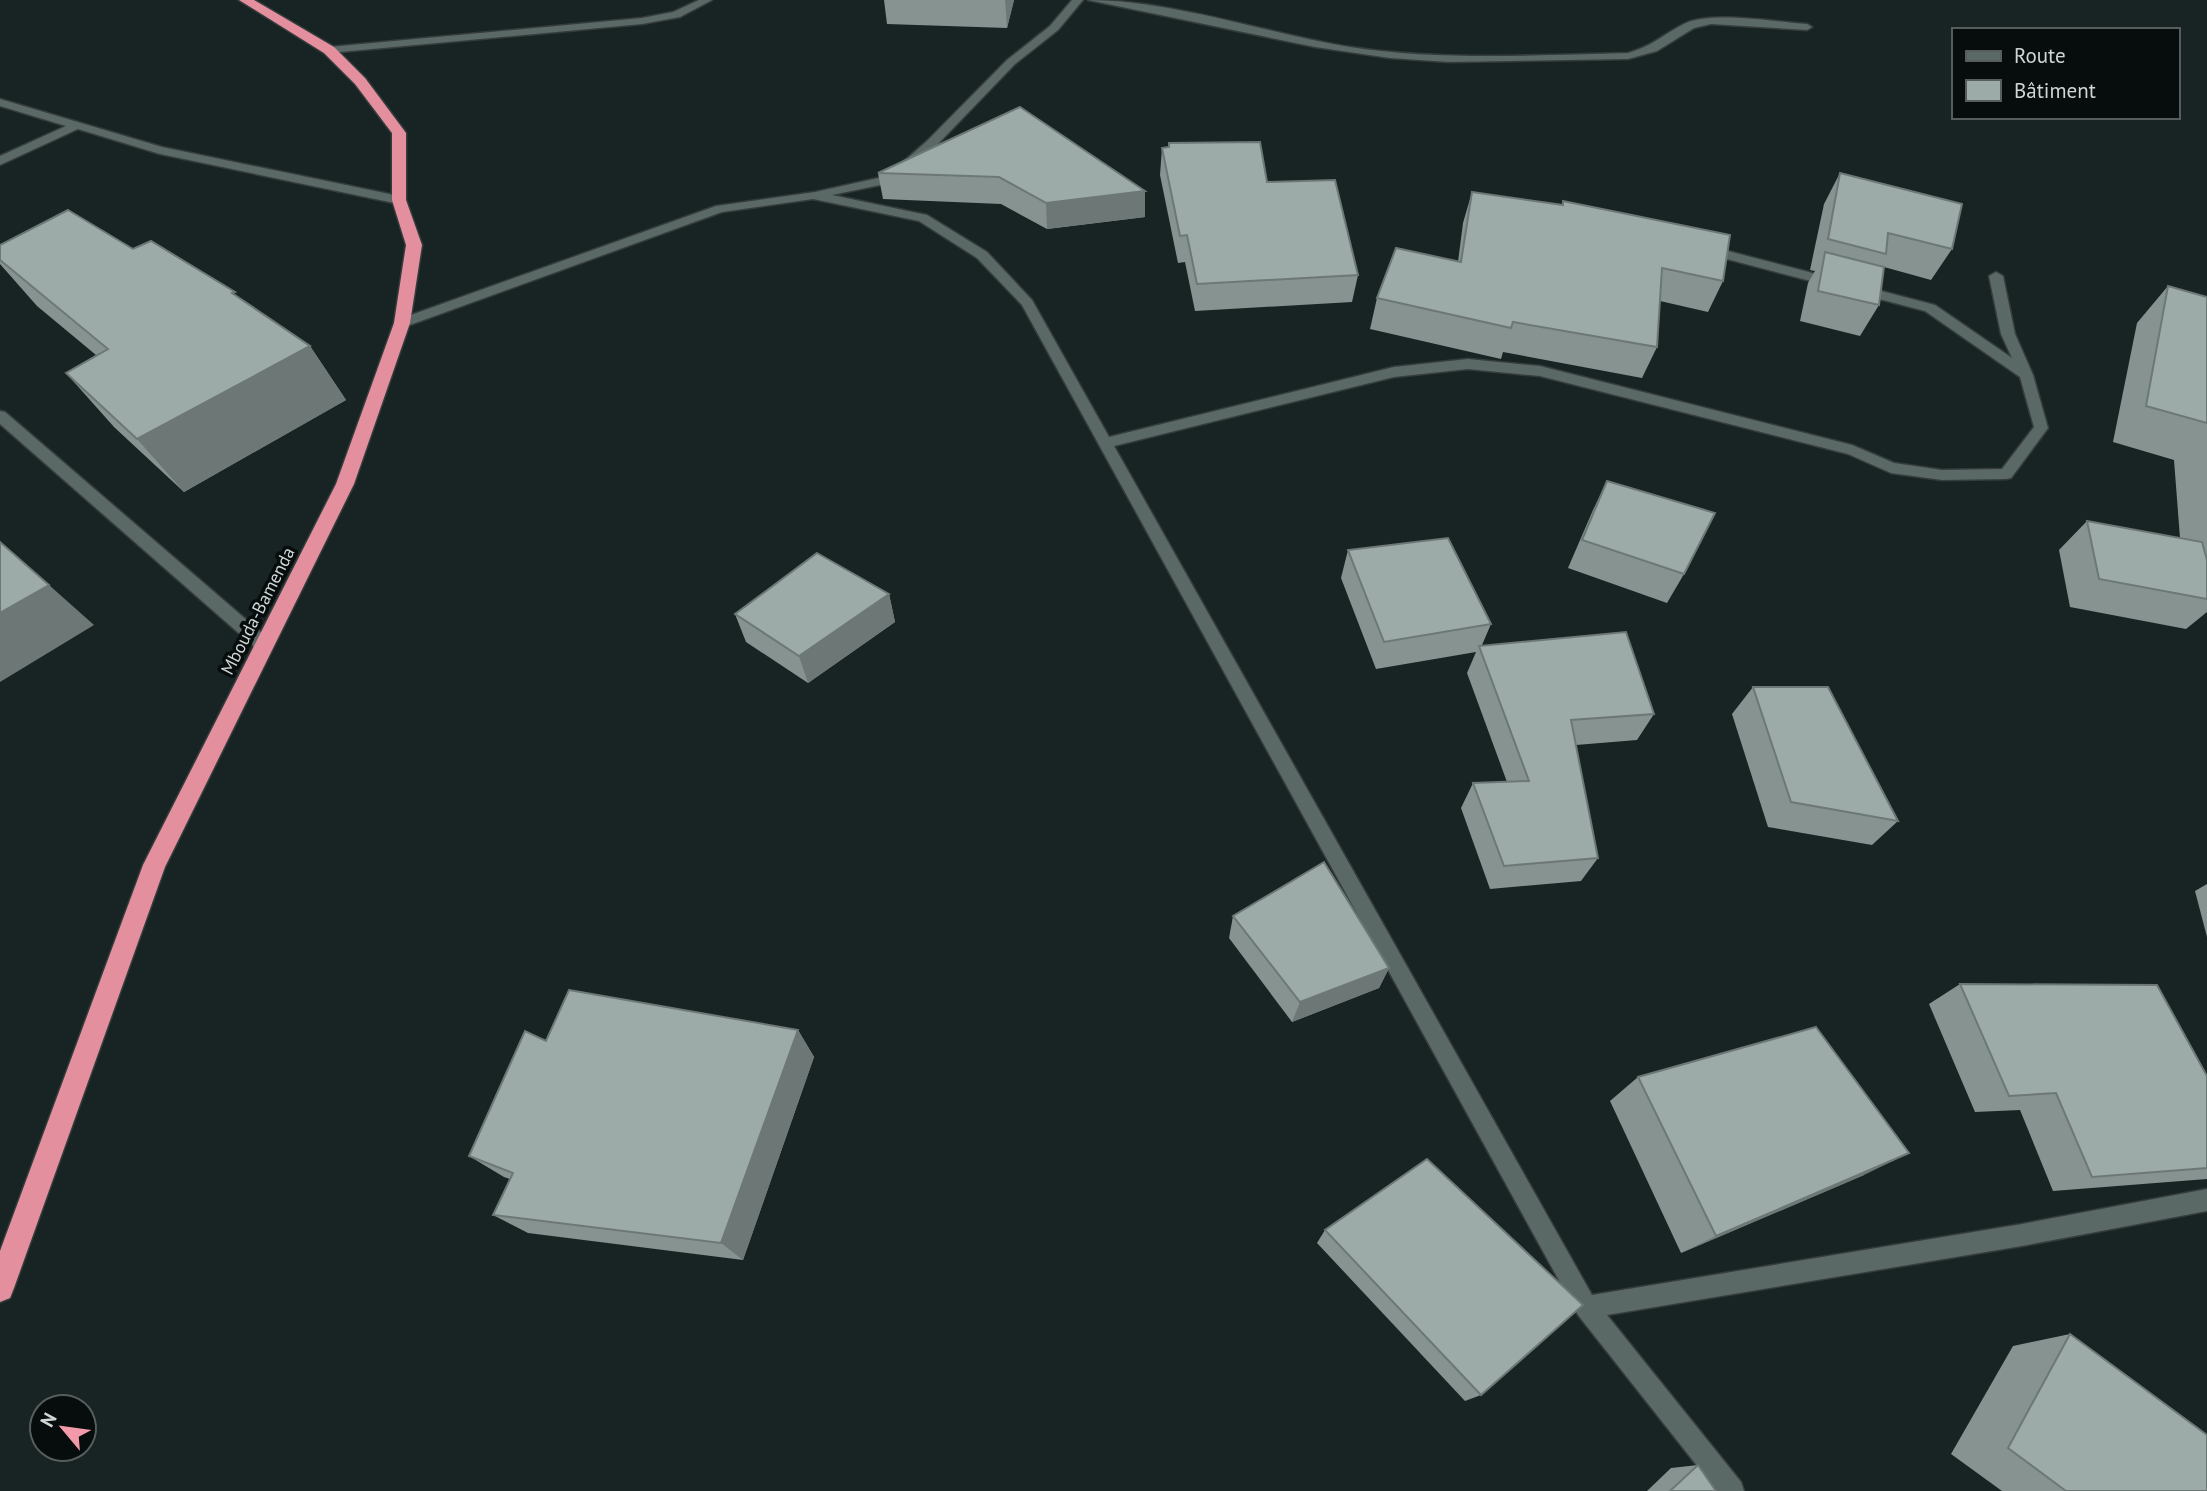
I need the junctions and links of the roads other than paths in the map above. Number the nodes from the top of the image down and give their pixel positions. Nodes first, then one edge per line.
1 (245, 0) edge
2 (707, 0) edge
3 (1079, 0) edge
4 (1093, 0) edge
5 (1807, 27) dead end
6 (329, 50) junction
7 (0, 102) edge
8 (77, 125) junction
9 (0, 161) edge
10 (813, 195) junction
11 (399, 201) junction
12 (1688, 247) edge
13 (1996, 276) dead end
14 (402, 323) junction
15 (2026, 375) junction
16 (0, 416) edge
17 (1105, 443) junction
18 (264, 645) junction
19 (2207, 1200) edge
20 (0, 1288) edge
21 (1586, 1307) junction
22 (1732, 1491) edge

1 - 6 highway, Mbouda-Bamenda
2 - 6 street
3 - 10 street
4 - 5 street
6 - 11 highway, Mbouda-Bamenda
7 - 8 street
8 - 9 street
8 - 11 street
10 - 14 street
10 - 17 street
11 - 14 highway, Mbouda-Bamenda
12 - 15 street
13 - 15 street
14 - 18 highway, Mbouda-Bamenda
15 - 17 street
16 - 18 street
17 - 21 street
18 - 20 highway, Mbouda-Bamenda
19 - 21 street
21 - 22 street

